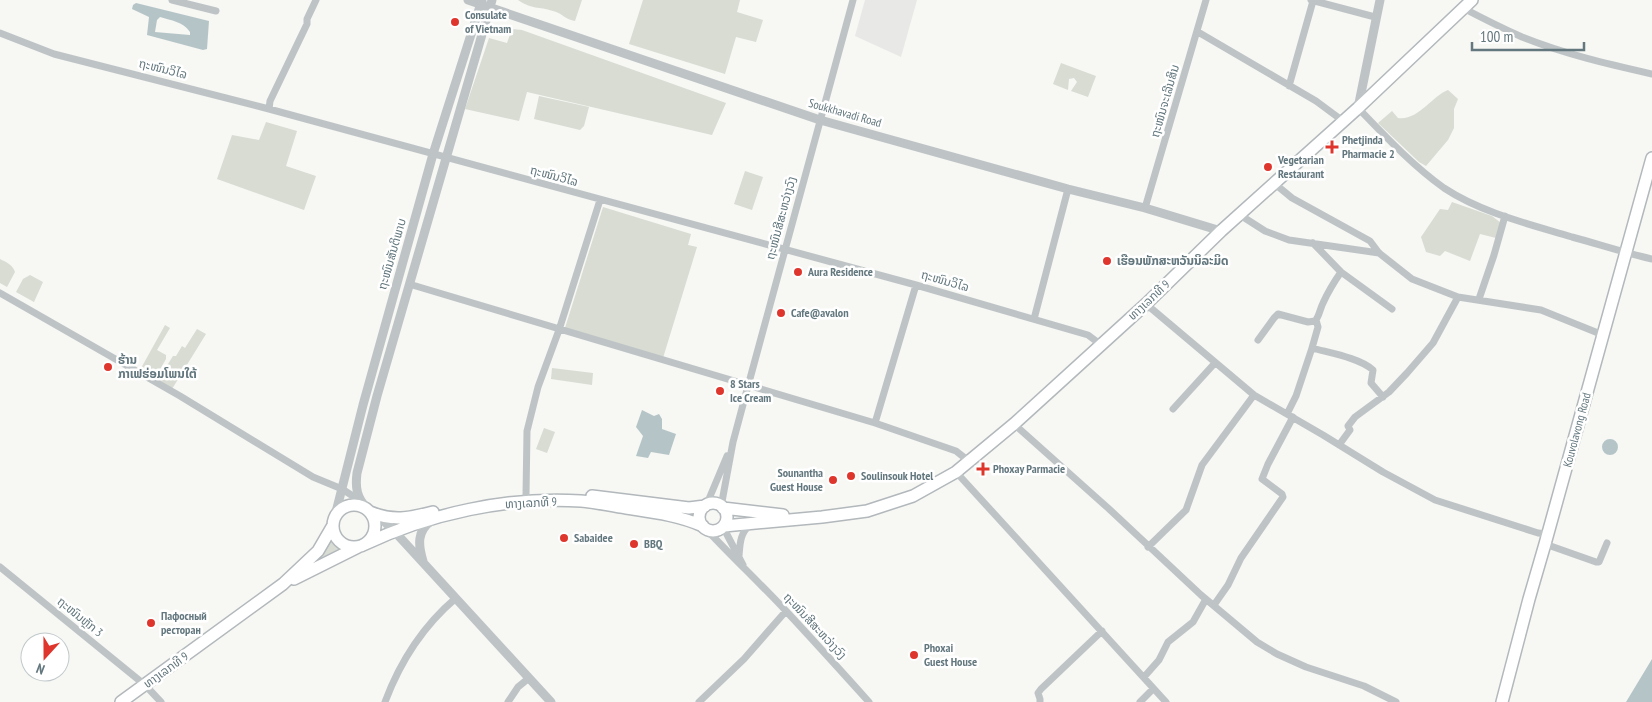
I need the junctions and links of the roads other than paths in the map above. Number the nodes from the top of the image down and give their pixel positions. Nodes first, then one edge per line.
1 (172, 0) edge
2 (316, 0) edge
3 (468, 0) edge
4 (853, 0) edge
5 (1206, 0) edge
6 (1312, 0) edge
7 (1380, 0) edge
8 (1472, 0) edge
9 (481, 2) edge
10 (491, 4) edge
11 (1463, 8) junction
12 (216, 11) dead end
13 (1375, 17) junction
14 (1198, 32) junction
15 (0, 33) edge
16 (1652, 74) edge
17 (1289, 86) junction
18 (269, 108) junction
19 (1358, 108) junction
20 (820, 120) junction
21 (1343, 121) junction
22 (433, 154) junction
23 (446, 158) junction
24 (1652, 158) edge
25 (1275, 184) junction
26 (1068, 189) junction
27 (600, 200) junction
28 (1145, 208) junction
29 (1240, 215) junction
30 (1505, 216) junction
31 (1221, 231) junction
32 (1313, 243) junction
33 (784, 249) junction
34 (1626, 252) junction
35 (1379, 253) junction
36 (1652, 259) edge
37 (1341, 272) junction
38 (409, 284) junction
39 (916, 285) junction
40 (0, 293) edge
41 (1458, 297) junction
42 (1479, 299) junction
43 (1146, 304) junction
44 (1392, 309) dead end
45 (1034, 319) junction
46 (1316, 320) junction
47 (559, 330) junction
48 (1603, 335) junction
49 (1258, 340) dead end
50 (1100, 344) junction
51 (1312, 348) junction
52 (1214, 364) junction
53 (748, 386) junction
54 (1254, 395) junction
55 (1382, 397) junction
56 (1173, 409) dead end
57 (1290, 416) junction
58 (875, 423) junction
59 (1014, 424) junction
60 (733, 442) junction
61 (1339, 445) junction
62 (970, 462) junction
63 (956, 472) junction
64 (342, 489) junction
65 (526, 495) junction
66 (359, 500) junction
67 (706, 506) junction
68 (462, 508) junction
69 (722, 508) junction
70 (371, 512) junction
71 (812, 518) junction
72 (432, 520) junction
73 (333, 521) junction
74 (753, 522) junction
75 (723, 526) junction
76 (704, 528) junction
77 (395, 532) junction
78 (1547, 539) junction
79 (1607, 543) dead end
80 (361, 545) junction
81 (1148, 547) junction
82 (739, 556) junction
83 (424, 563) junction
84 (0, 567) edge
85 (744, 567) junction
86 (283, 584) junction
87 (456, 598) junction
88 (1206, 600) junction
89 (1214, 605) junction
90 (786, 611) junction
91 (1102, 631) junction
92 (1144, 677) junction
93 (529, 678) junction
94 (145, 685) junction
95 (1153, 689) junction
96 (121, 702) edge
97 (161, 702) edge
98 (385, 702) edge
99 (508, 702) edge
100 (551, 702) edge
101 (699, 702) edge
102 (869, 702) edge
103 (1041, 702) edge
104 (1140, 702) edge
105 (1166, 702) edge
106 (1396, 702) edge
107 (1502, 702) edge

1 - 12 street
2 - 18 street
3 - 9 street, Soukkhavadi Road
4 - 20 street, ຖະໜົນສີສະຫວ່າງວົງ
5 - 14 street, ຖະໜົນຈະເລີນສິນ
6 - 13 street
6 - 17 street
7 - 13 street
8 - 11 main road, ທາງເລກທີ 9
9 - 10 street, Soukkhavadi Road
9 - 22 street, ຖະໜົນສັນຕິພາບ
10 - 20 street, Soukkhavadi Road
10 - 23 street, ຖະໜົນສັນຕິພາບ
11 - 16 street
11 - 19 main road, ທາງເລກທີ 9
13 - 19 street
14 - 17 street
14 - 28 street, ຖະໜົນຈະເລີນສິນ
15 - 18 street, ຖະໜົນວິໄລ
17 - 21 street
18 - 22 street, ຖະໜົນວິໄລ
19 - 21 main road, ທາງເລກທີ 9
19 - 30 street
20 - 26 street, Soukkhavadi Road
20 - 33 street, ຖະໜົນສີສະຫວ່າງວົງ
21 - 25 main road, ທາງເລກທີ 9
22 - 23 street, ຖະໜົນວິໄລ
22 - 64 street, ຖະໜົນສັນຕິພາບ
23 - 27 street, ຖະໜົນວິໄລ
23 - 38 street, ຖະໜົນສັນຕິພາບ
24 - 34 main road, Kouvolavong Road
25 - 29 main road, ທາງເລກທີ 9
25 - 35 street
26 - 28 street, Soukkhavadi Road
26 - 45 street
27 - 33 street, ຖະໜົນວິໄລ
27 - 47 street
28 - 31 street, Soukkhavadi Road
29 - 31 main road, ທາງເລກທີ 9
29 - 32 street
30 - 34 street
30 - 42 street
31 - 43 main road, ທາງເລກທີ 9
32 - 35 street
32 - 37 street
33 - 39 street, ຖະໜົນວິໄລ
33 - 53 street, ຖະໜົນສີສະຫວ່າງວົງ
34 - 36 street
34 - 48 main road, Kouvolavong Road
35 - 41 street
37 - 44 street
37 - 46 street
38 - 47 street
38 - 66 street, ຖະໜົນສັນຕິພາບ
39 - 45 street, ຖະໜົນວິໄລ
39 - 58 street
40 - 64 street
41 - 42 street
41 - 55 street
42 - 48 street
43 - 50 main road, ທາງເລກທີ 9
43 - 52 street
45 - 50 street, ຖະໜົນວິໄລ
46 - 49 street
46 - 51 street
47 - 53 street
47 - 65 street
48 - 78 main road, Kouvolavong Road
50 - 59 main road, ທາງເລກທີ 9
51 - 55 street
51 - 57 street
52 - 54 street
52 - 56 street
53 - 58 street
53 - 60 street, ຖະໜົນສີສະຫວ່າງວົງ
54 - 57 street
54 - 81 street
55 - 61 street
57 - 61 street
57 - 89 street
58 - 62 street
59 - 62 main road, ທາງເລກທີ 9
59 - 81 street
60 - 67 street
60 - 69 street
61 - 78 street
62 - 63 main road, ທາງເລກທີ 9
63 - 71 main road, ທາງເລກທີ 9
63 - 91 street
64 - 66 street
64 - 73 street, ຖະໜົນສັນຕິພາບ
65 - 67 main road, ທາງເລກທີ 9
65 - 68 main road, ທາງເລກທີ 9
66 - 70 street
67 - 69 main road
67 - 76 main road
68 - 70 main road, ທາງເລກທີ 9
68 - 72 main road, ທາງເລກທີ 9
68 - 76 main road, ທາງເລກທີ 9
69 - 71 main road, ທາງເລກທີ 9
69 - 75 main road
70 - 73 main road, ທາງເລກທີ 9
70 - 77 street
70 - 80 main road
71 - 74 main road, ທາງເລກທີ 9
72 - 77 main road, ທາງເລກທີ 9
72 - 83 street
73 - 80 main road
73 - 86 main road, ທາງເລກທີ 9
74 - 75 main road, ທາງເລກທີ 9
74 - 82 street
75 - 76 main road
75 - 82 street
76 - 85 street
77 - 80 main road, ທາງເລກທີ 9
77 - 83 street
78 - 79 street
78 - 107 main road, Kouvolavong Road
80 - 86 main road, ທາງເລກທີ 9
81 - 88 street
82 - 85 street
83 - 87 street
84 - 94 street, ຖະໜົນຫຼັກ 3
85 - 90 street, ຖະໜົນສີສະຫວ່າງວົງ
86 - 94 main road, ທາງເລກທີ 9
87 - 93 street
87 - 98 street
88 - 89 street
88 - 92 street
89 - 106 street
90 - 101 street
90 - 102 street, ຖະໜົນສີສະຫວ່າງວົງ
91 - 92 street
91 - 103 street
92 - 95 street
93 - 99 street
93 - 100 street
94 - 96 main road, ທາງເລກທີ 9
94 - 97 street, ຖະໜົນຫຼັກ 3
95 - 104 street
95 - 105 street

